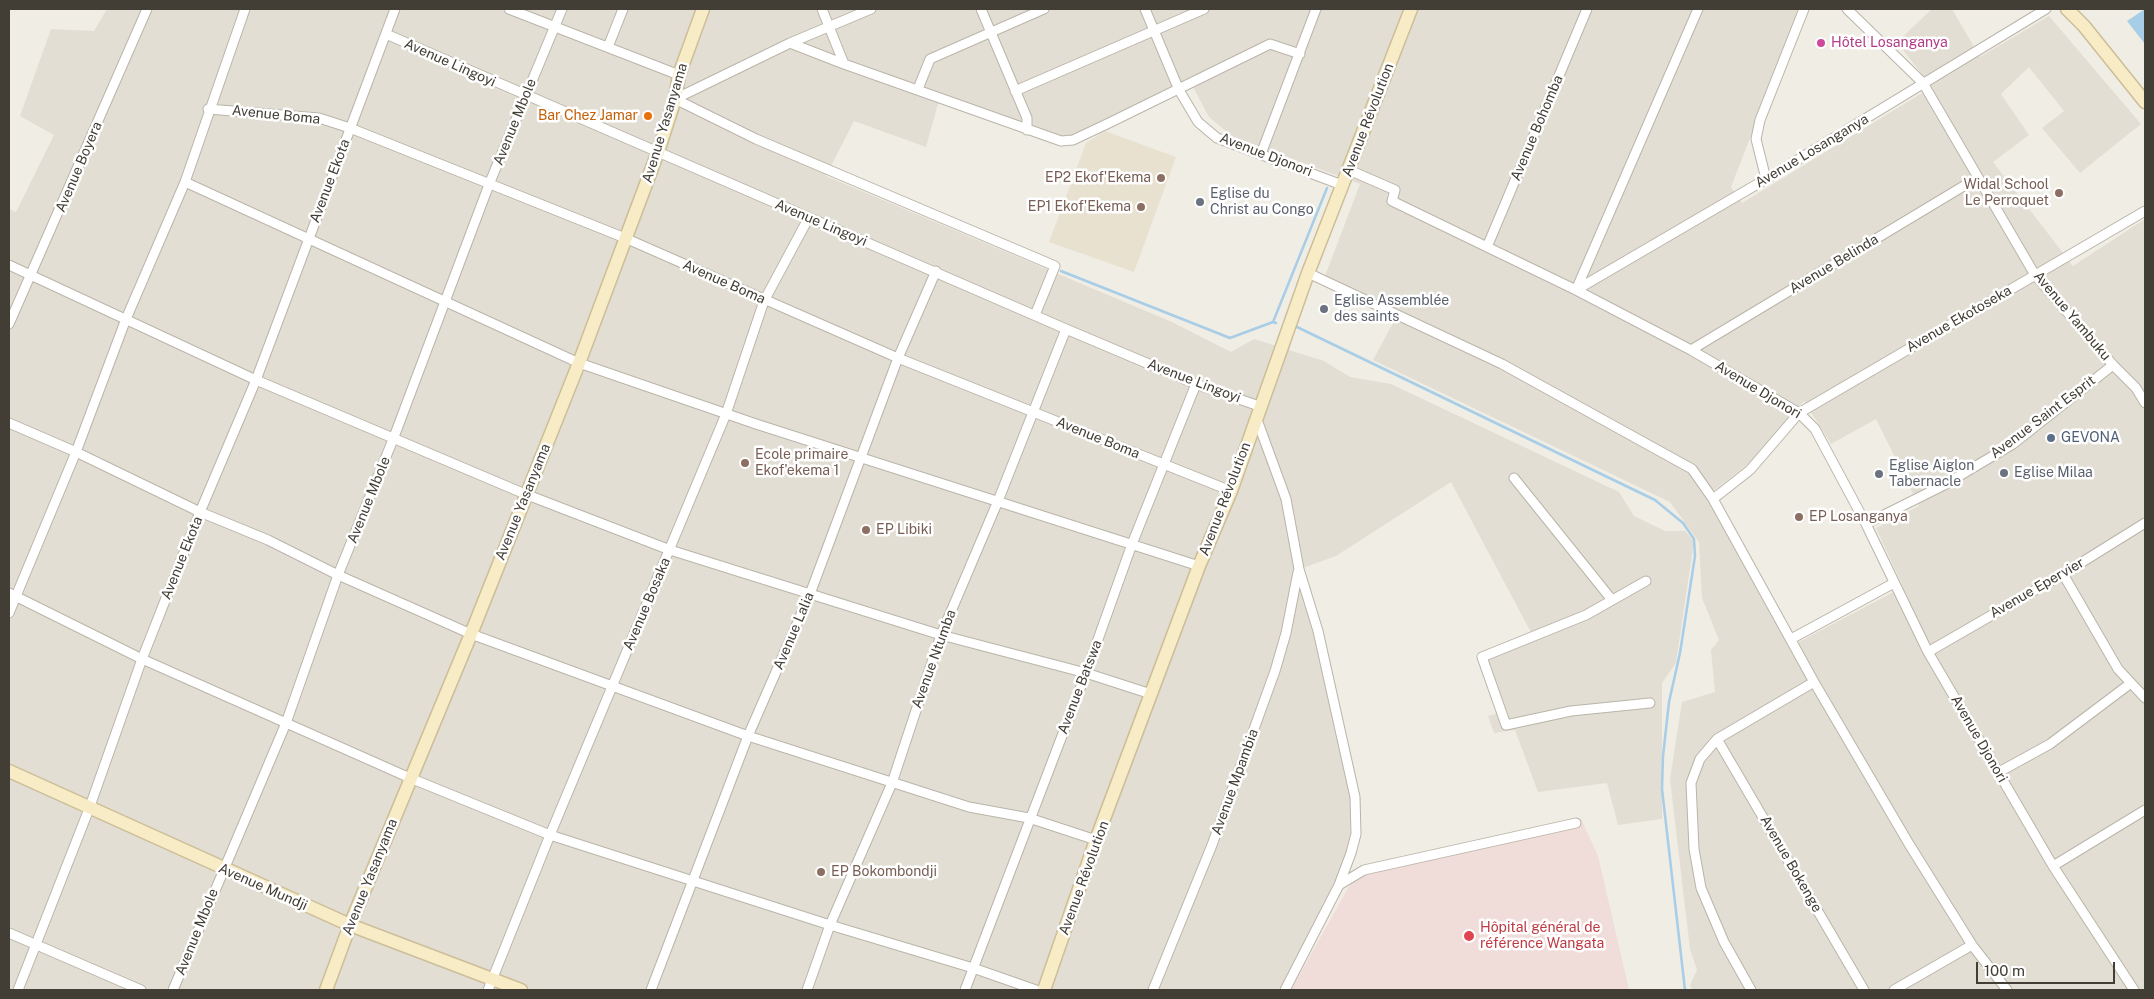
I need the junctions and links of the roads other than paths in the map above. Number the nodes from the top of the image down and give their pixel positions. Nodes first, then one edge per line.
1 (147, 9) edge
2 (244, 9) edge
3 (395, 9) edge
4 (509, 9) edge
5 (562, 9) edge
6 (623, 9) edge
7 (703, 9) edge
8 (822, 9) edge
9 (871, 9) edge
10 (981, 9) edge
11 (1044, 9) edge
12 (1145, 9) edge
13 (1204, 9) edge
14 (1316, 9) edge
15 (1411, 9) edge
16 (1586, 9) edge
17 (1698, 9) edge
18 (1804, 9) edge
19 (1847, 9) edge
20 (2046, 9) edge
21 (2067, 9) edge
22 (555, 27) junction
23 (830, 27) junction
24 (1154, 30) junction
25 (991, 32) junction
26 (386, 34) junction
27 (790, 43) junction
28 (608, 47) junction
29 (1300, 54) junction
30 (844, 64) junction
31 (679, 75) junction
32 (1923, 83) junction
33 (918, 89) junction
34 (1179, 90) junction
35 (1016, 91) junction
36 (525, 96) junction
37 (676, 99) junction
38 (2145, 102) edge
39 (208, 109) junction
40 (350, 128) junction
41 (1027, 130) junction
42 (658, 152) junction
43 (1261, 154) junction
44 (1349, 170) junction
45 (1977, 178) junction
46 (1766, 179) junction
47 (184, 182) junction
48 (490, 182) junction
49 (1342, 185) junction
50 (2145, 211) edge
51 (808, 219) junction
52 (625, 238) junction
53 (308, 241) junction
54 (1487, 248) junction
55 (9, 265) edge
56 (936, 271) junction
57 (1308, 273) junction
58 (2035, 275) junction
59 (31, 276) junction
60 (1576, 290) junction
61 (764, 300) junction
62 (445, 302) junction
63 (1035, 315) junction
64 (126, 319) junction
65 (9, 324) edge
66 (1066, 329) junction
67 (1691, 350) junction
68 (898, 358) junction
69 (579, 363) junction
70 (2113, 365) junction
71 (256, 380) junction
72 (1196, 384) junction
73 (2145, 403) edge
74 (1258, 411) junction
75 (1031, 412) junction
76 (1800, 413) junction
77 (726, 414) junction
78 (9, 423) edge
79 (394, 437) junction
80 (76, 452) junction
81 (862, 458) junction
82 (1164, 465) junction
83 (1514, 478) dead end
84 (1231, 492) junction
85 (525, 494) junction
86 (1713, 499) junction
87 (998, 501) junction
88 (200, 512) junction
89 (2145, 522) edge
90 (1866, 524) junction
91 (1132, 544) junction
92 (670, 550) junction
93 (1199, 566) junction
94 (1299, 569) junction
95 (2063, 574) junction
96 (338, 575) junction
97 (1646, 581) dead end
98 (1894, 583) junction
99 (12, 594) edge
100 (810, 594) junction
101 (1612, 600) junction
102 (9, 613) edge
103 (471, 634) junction
104 (941, 635) junction
105 (1791, 639) junction
106 (1928, 652) junction
107 (142, 659) junction
108 (1086, 673) junction
109 (1814, 682) junction
110 (2131, 683) junction
111 (613, 686) junction
112 (1151, 694) junction
113 (2145, 698) edge
114 (1650, 703) dead end
115 (286, 723) junction
116 (748, 736) junction
117 (1717, 739) junction
118 (9, 771) edge
119 (1999, 772) junction
120 (410, 778) junction
121 (892, 783) junction
122 (89, 808) junction
123 (2145, 810) edge
124 (1029, 818) junction
125 (1576, 823) dead end
126 (550, 834) junction
127 (1096, 840) junction
128 (2053, 866) junction
129 (222, 869) junction
130 (693, 881) junction
131 (1339, 885) junction
132 (350, 925) junction
133 (830, 925) junction
134 (9, 933) edge
135 (1972, 945) junction
136 (36, 946) junction
137 (973, 968) junction
138 (490, 985) edge
139 (18, 990) edge
140 (141, 990) edge
141 (173, 990) edge
142 (326, 990) edge
143 (521, 990) edge
144 (651, 990) edge
145 (807, 990) edge
146 (964, 990) edge
147 (1036, 990) edge
148 (1044, 990) edge
149 (1153, 990) edge
150 (1285, 990) edge
151 (1751, 990) edge
152 (1864, 990) edge
153 (1894, 990) edge
154 (2007, 990) edge
155 (2134, 990) edge

1 - 59 street, Avenue Boyera
2 - 39 street
3 - 26 street, Avenue Ekota
4 - 22 street
5 - 22 street, Avenue Mbole
6 - 28 street
7 - 31 street, Avenue Yasanyama
8 - 23 street
9 - 23 street
10 - 25 street
11 - 25 street
12 - 24 street, Avenue Djonori
13 - 24 street
14 - 29 street
15 - 44 street, Avenue Révolution
16 - 54 street, Avenue Bohomba
17 - 60 street
18 - 46 street
19 - 32 street, Avenue Yambuku
20 - 32 street, Avenue Losanganya
21 - 38 street
22 - 28 street
22 - 36 street, Avenue Mbole
23 - 27 street
23 - 30 street
24 - 34 street, Avenue Djonori
24 - 35 street
25 - 33 street
25 - 35 street
26 - 36 street, Avenue Lingoyi
26 - 40 street, Avenue Ekota
27 - 30 street
27 - 37 street
28 - 31 street
29 - 34 street
29 - 43 street
30 - 33 street
31 - 37 street, Avenue Yasanyama
32 - 45 street, Avenue Yambuku
32 - 46 street, Avenue Losanganya
33 - 41 street
34 - 41 street
34 - 43 street, Avenue Djonori
35 - 41 street
36 - 42 street, Avenue Lingoyi
36 - 48 street, Avenue Mbole
37 - 42 street, Avenue Yasanyama
37 - 63 street
39 - 40 street, Avenue Boma
39 - 47 street
40 - 48 street, Avenue Boma
40 - 53 street, Avenue Ekota
42 - 51 street, Avenue Lingoyi
42 - 52 street, Avenue Yasanyama
43 - 49 street, Avenue Djonori
44 - 49 street, Avenue Révolution
44 - 54 street, Avenue Djonori
45 - 58 street, Avenue Yambuku
45 - 67 street, Avenue Belinda
46 - 60 street, Avenue Losanganya
47 - 53 street
47 - 64 street
48 - 52 street, Avenue Boma
48 - 62 street, Avenue Mbole
49 - 57 street, Avenue Révolution
50 - 58 street, Avenue Ekotoseka
51 - 56 street, Avenue Lingoyi
51 - 61 street, Avenue Bosaka
52 - 61 street, Avenue Boma
52 - 69 street, Avenue Yasanyama
53 - 62 street
53 - 71 street, Avenue Ekota
54 - 60 street, Avenue Djonori
55 - 59 street
56 - 63 street, Avenue Lingoyi
56 - 68 street, Avenue Lalia
57 - 74 street, Avenue Révolution
57 - 86 street
58 - 70 street, Avenue Yambuku
58 - 76 street, Avenue Ekotoseka
59 - 64 street
59 - 65 street, Avenue Boyera
60 - 67 street, Avenue Djonori
61 - 68 street, Avenue Boma
61 - 77 street, Avenue Bosaka
62 - 69 street
62 - 79 street, Avenue Mbole
63 - 66 street, Avenue Lingoyi
64 - 71 street
64 - 80 street
66 - 72 street, Avenue Lingoyi
66 - 75 street, Avenue Ntumba
67 - 76 street, Avenue Djonori
68 - 75 street, Avenue Boma
68 - 81 street, Avenue Lalia
69 - 77 street
69 - 85 street, Avenue Yasanyama
70 - 73 street, Avenue Yambuku
70 - 90 street, Avenue Saint Esprit
71 - 79 street
71 - 88 street, Avenue Ekota
72 - 74 street, Avenue Lingoyi
72 - 82 street, Avenue Batswa
74 - 84 street, Avenue Révolution
74 - 94 street
75 - 82 street, Avenue Boma
75 - 87 street, Avenue Ntumba
76 - 86 street, Avenue Ekotoseka
76 - 90 street, Avenue Djonori
77 - 81 street
77 - 92 street, Avenue Bosaka
78 - 80 street
79 - 85 street
79 - 96 street, Avenue Mbole
80 - 88 street
80 - 99 street
81 - 87 street
81 - 100 street, Avenue Lalia
82 - 84 street, Avenue Boma
82 - 91 street, Avenue Batswa
83 - 101 street
84 - 93 street, Avenue Révolution
85 - 92 street
85 - 103 street, Avenue Yasanyama
86 - 105 street
87 - 91 street
87 - 104 street, Avenue Ntumba
88 - 96 street
88 - 107 street, Avenue Ekota
89 - 95 street, Avenue Epervier
90 - 98 street, Avenue Djonori
91 - 93 street
91 - 108 street, Avenue Batswa
92 - 100 street
92 - 111 street, Avenue Bosaka
93 - 112 street, Avenue Révolution
94 - 131 street
94 - 149 street, Avenue Mpambia
95 - 106 street, Avenue Epervier
95 - 110 street
96 - 103 street
96 - 115 street, Avenue Mbole
97 - 101 street
98 - 105 street
98 - 106 street, Avenue Djonori
99 - 102 street
99 - 107 street
100 - 104 street
100 - 116 street, Avenue Lalia
101 - 114 street
103 - 111 street
103 - 120 street, Avenue Yasanyama
104 - 108 street
104 - 121 street, Avenue Ntumba
105 - 109 street
106 - 119 street, Avenue Djonori
107 - 115 street
107 - 122 street, Avenue Ekota
108 - 112 street
108 - 124 street, Avenue Batswa
109 - 117 street
109 - 135 street
110 - 113 street
110 - 119 street
111 - 116 street
111 - 126 street, Avenue Bosaka
112 - 127 street, Avenue Révolution
115 - 120 street
115 - 129 street, Avenue Mbole
116 - 121 street
116 - 130 street, Avenue Lalia
117 - 151 street
117 - 152 street, Avenue Bokenge
118 - 122 street, Avenue Mundji
119 - 128 street, Avenue Djonori
120 - 126 street
120 - 132 street, Avenue Yasanyama
121 - 124 street
121 - 133 street, Avenue Ntumba
122 - 129 street, Avenue Mundji
122 - 136 street, Avenue Ekota
123 - 128 street
124 - 127 street
124 - 137 street, Avenue Batswa
125 - 131 street
126 - 130 street
126 - 138 street, Avenue Bosaka
127 - 148 street, Avenue Révolution
128 - 155 street, Avenue Djonori
129 - 132 street, Avenue Mundji
129 - 141 street, Avenue Mbole
130 - 133 street
130 - 144 street, Avenue Lalia
131 - 150 street
132 - 138 street, Avenue Mundji
132 - 142 street, Avenue Yasanyama
133 - 137 street
133 - 145 street, Avenue Ntumba
134 - 136 street
135 - 153 street
135 - 154 street
136 - 139 street, Avenue Ekota
136 - 140 street
137 - 146 street, Avenue Batswa
137 - 147 street
138 - 143 street, Avenue Mundji

